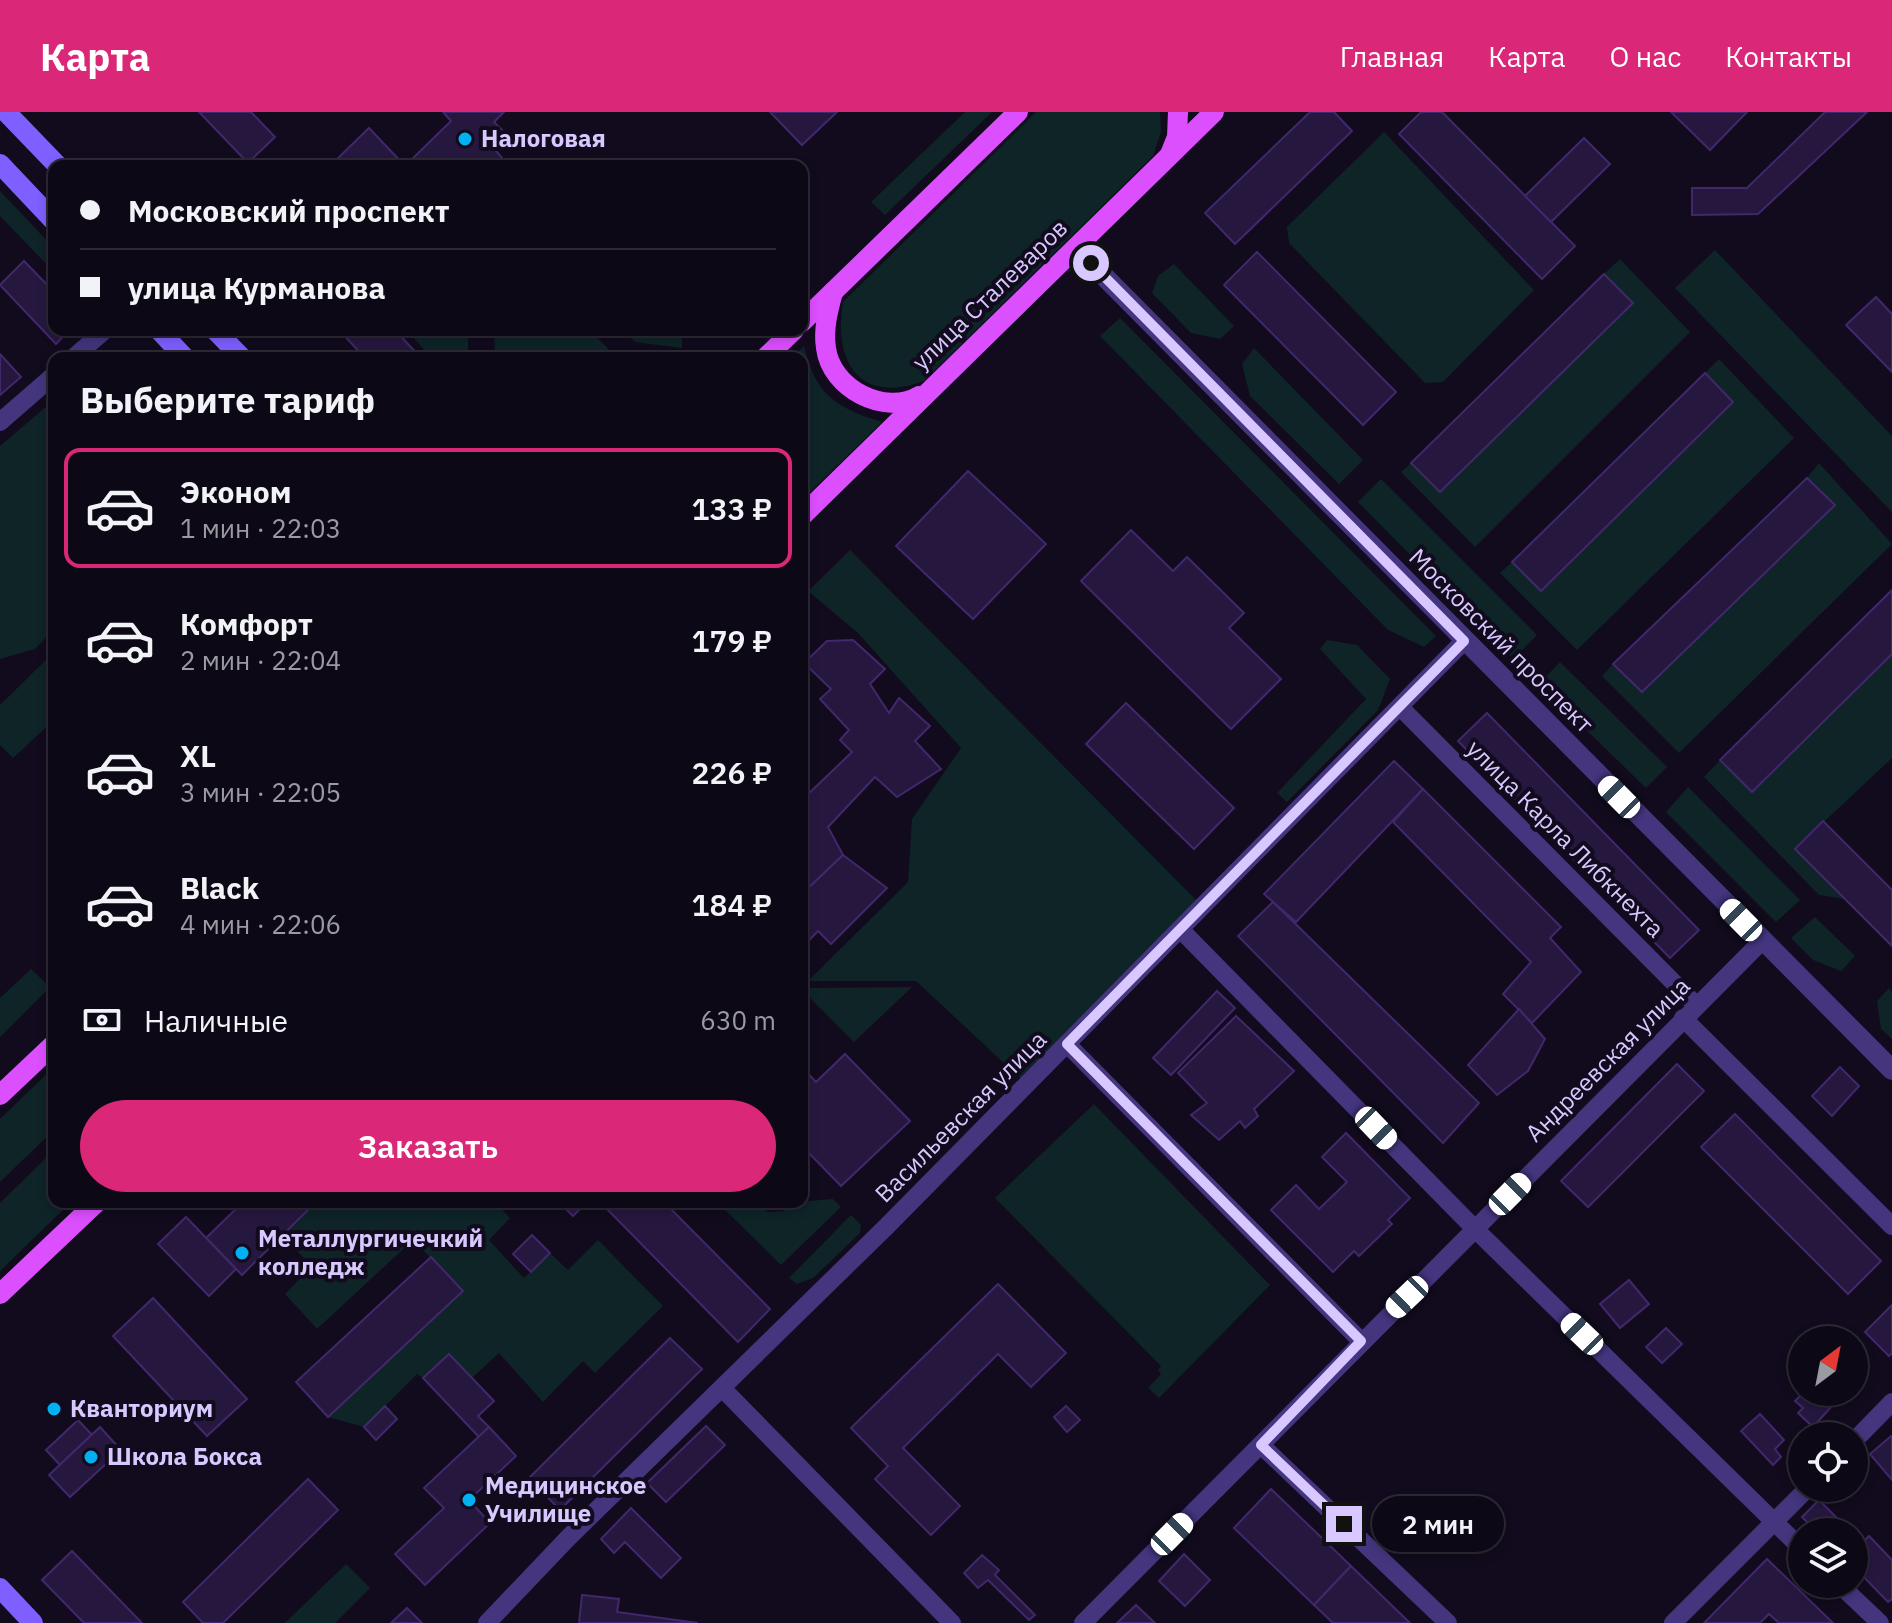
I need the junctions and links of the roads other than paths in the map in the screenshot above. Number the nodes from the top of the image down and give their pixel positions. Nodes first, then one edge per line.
1 (6, 112) edge
2 (1018, 112) edge
3 (1178, 112) edge
4 (1214, 112) edge
5 (1169, 156) junction
6 (52, 160) edge
7 (0, 164) edge
8 (48, 215) edge
9 (1076, 248) junction
10 (833, 292) junction
11 (808, 316) edge
12 (98, 336) edge
13 (165, 336) edge
14 (221, 336) edge
15 (788, 336) edge
16 (80, 352) edge
17 (179, 352) edge
18 (236, 352) edge
19 (771, 352) edge
20 (48, 380) edge
21 (931, 389) junction
22 (0, 422) edge
23 (808, 510) edge
24 (1464, 641) junction
25 (1400, 707) junction
26 (1180, 929) junction
27 (1762, 941) junction
28 (1690, 1012) junction
29 (1067, 1044) junction
30 (48, 1050) edge
31 (1892, 1070) edge
32 (0, 1095) edge
33 (91, 1208) edge
34 (1892, 1226) edge
35 (1475, 1229) junction
36 (0, 1294) edge
37 (1361, 1341) junction
38 (722, 1388) junction
39 (1892, 1402) edge
40 (1868, 1427) edge
41 (1261, 1445) junction
42 (1794, 1502) edge
43 (1774, 1522) junction
44 (1788, 1536) edge
45 (0, 1588) edge
46 (1854, 1598) edge
47 (33, 1623) edge
48 (487, 1623) edge
49 (952, 1623) edge
50 (1083, 1623) edge
51 (1448, 1623) edge
52 (1673, 1623) edge
53 (1880, 1623) edge

1 - 6 main road
2 - 10 main road
3 - 5 main road
4 - 5 main road, улица Сталеваров
5 - 9 main road, улица Сталеваров
7 - 8 main road
9 - 21 main road, улица Сталеваров
9 - 24 street, Московский проспект
10 - 11 main road
10 - 21 main road
12 - 16 street
13 - 17 main road
14 - 18 main road
15 - 19 main road
20 - 22 street
21 - 23 main road, улица Сталеваров
24 - 25 street, Васильевская улица
24 - 27 street, Московский проспект
25 - 26 street, Васильевская улица
25 - 28 street, улица Карла Либкнехта
26 - 29 street, Васильевская улица
26 - 35 street
27 - 28 street, Андреевская улица
27 - 31 street, Московский проспект
28 - 34 street, улица Карла Либкнехта
28 - 35 street, Андреевская улица
29 - 37 street
29 - 38 street, Васильевская улица
30 - 32 main road
33 - 36 main road
35 - 37 street, Андреевская улица
35 - 43 street
37 - 41 street, Андреевская улица
38 - 48 street, Васильевская улица
38 - 49 street
39 - 40 street
41 - 50 street, Андреевская улица
41 - 51 street
42 - 43 street
43 - 44 street
43 - 52 street
45 - 47 main road
46 - 53 street

